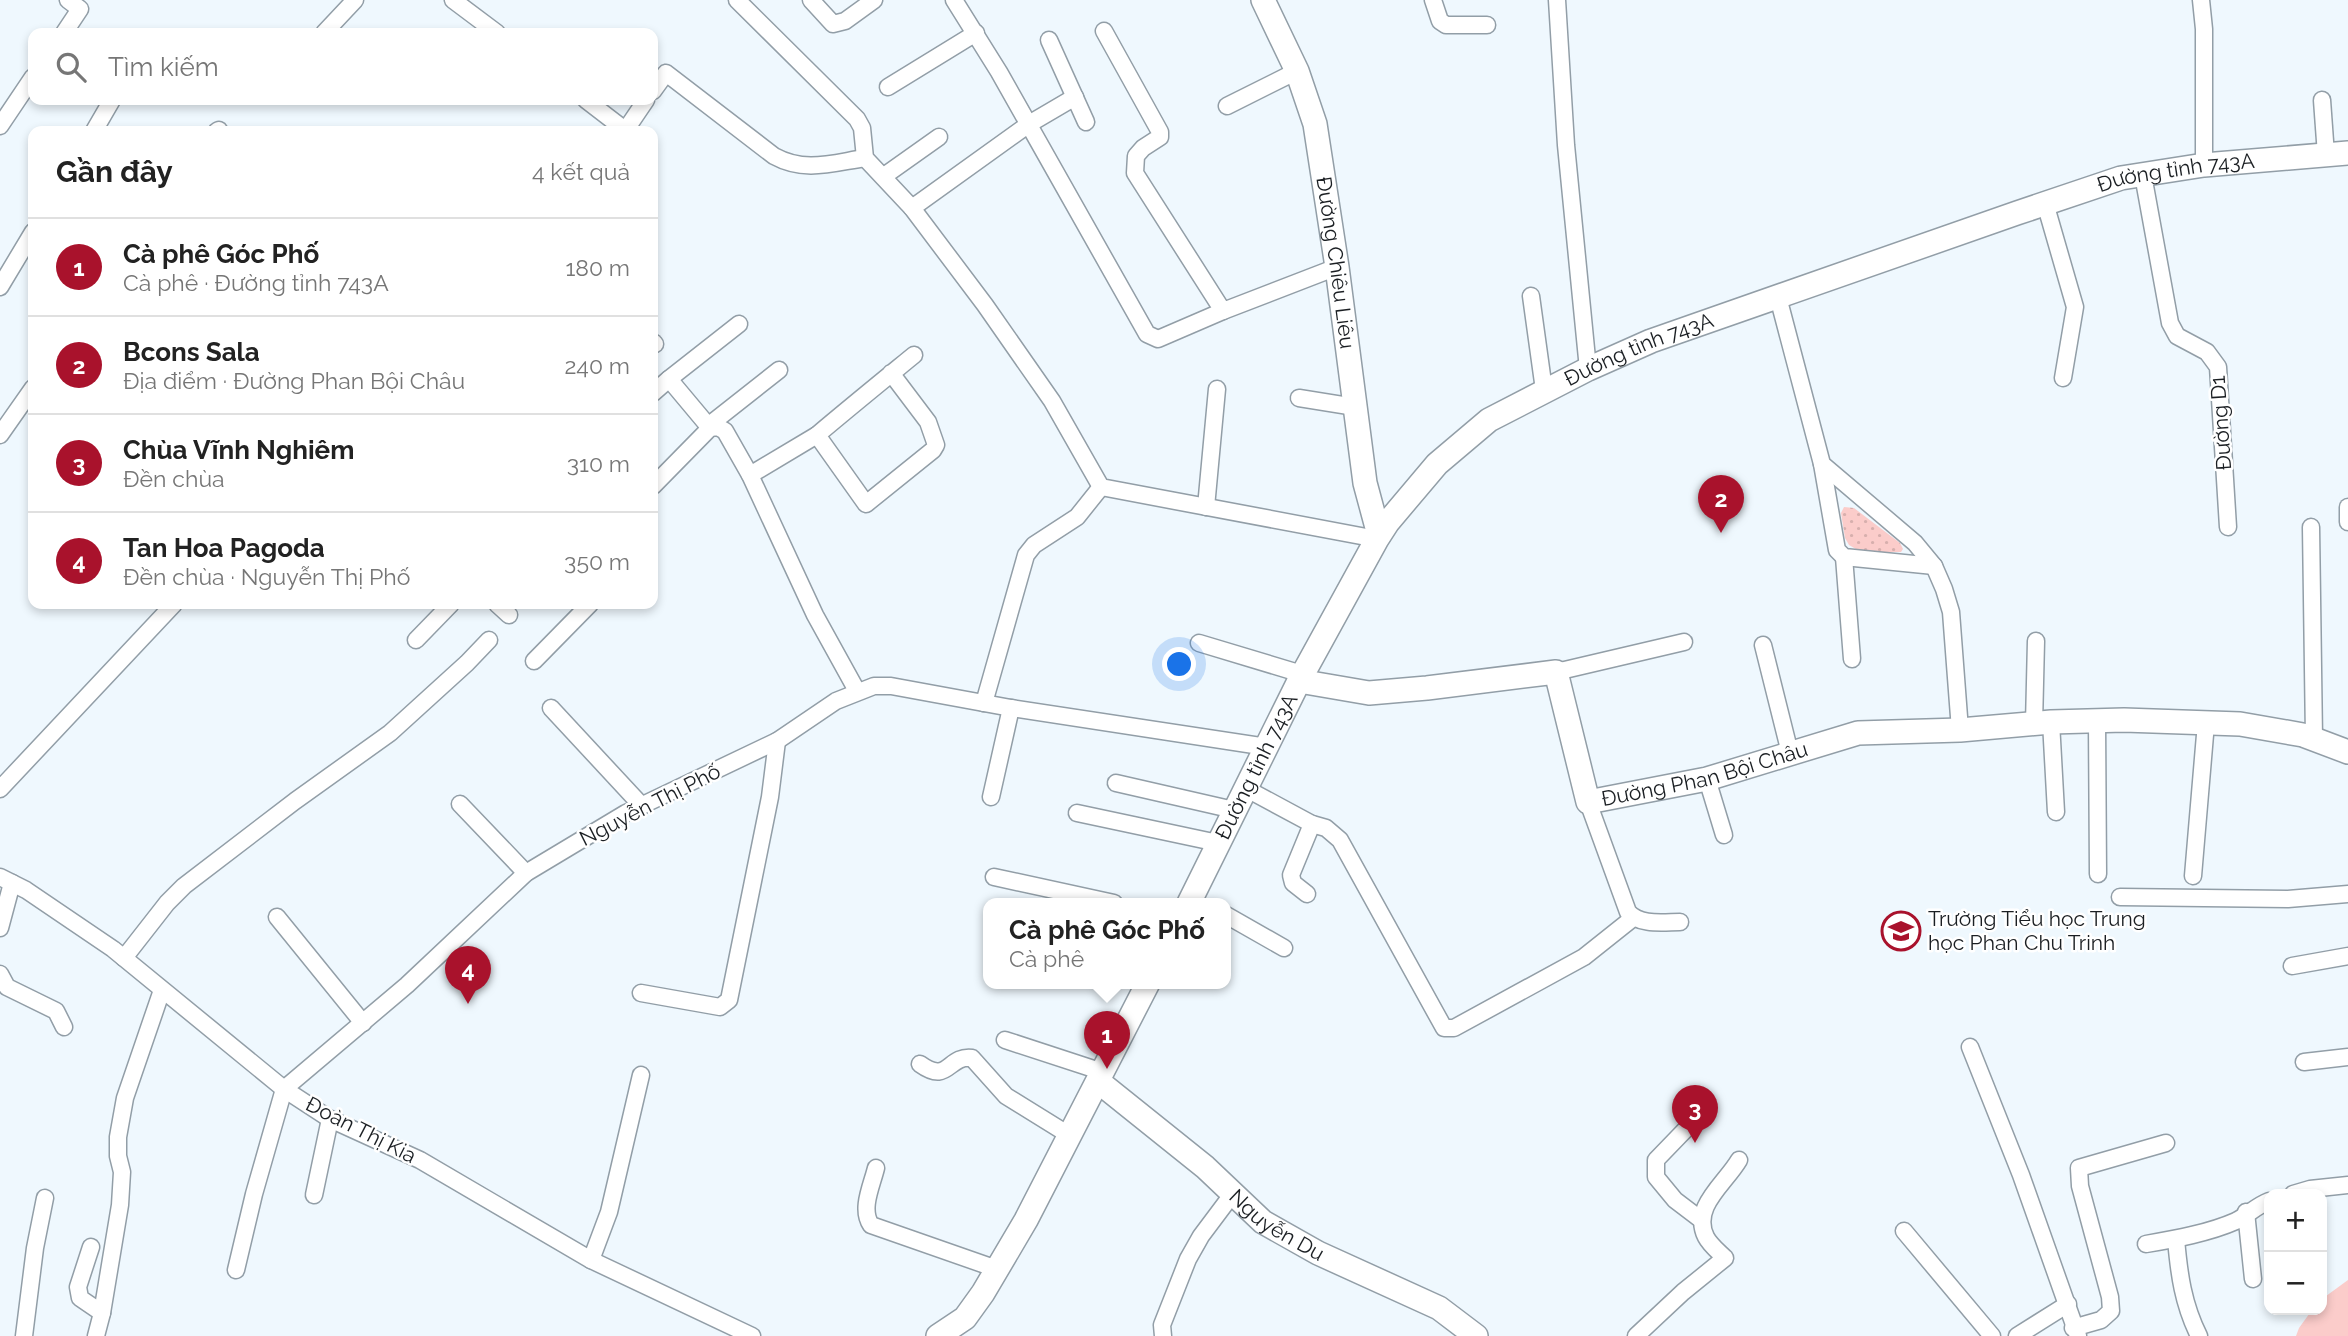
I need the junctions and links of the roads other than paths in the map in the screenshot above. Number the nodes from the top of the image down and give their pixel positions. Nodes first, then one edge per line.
1 (355, 0) edge
2 (453, 0) edge
3 (737, 0) edge
4 (811, 0) edge
5 (874, 0) edge
6 (954, 0) edge
7 (1263, 0) edge
8 (1433, 0) edge
9 (1557, 0) edge
10 (2201, 0) edge
11 (80, 3) edge
12 (1487, 25) dead end
13 (67, 28) edge
14 (329, 28) edge
15 (490, 28) edge
16 (1104, 31) dead end
17 (976, 33) junction
18 (1049, 40) dead end
19 (1297, 71) junction
20 (28, 84) edge
21 (658, 84) edge
22 (888, 87) dead end
23 (1075, 97) junction
24 (2322, 100) dead end
25 (110, 105) edge
26 (592, 105) edge
27 (642, 105) edge
28 (1227, 106) dead end
29 (1086, 122) dead end
30 (1029, 124) junction
31 (0, 125) edge
32 (96, 126) edge
33 (620, 126) edge
34 (628, 126) edge
35 (939, 137) dead end
36 (2337, 154) edge
37 (865, 158) junction
38 (2204, 165) junction
39 (2143, 175) junction
40 (884, 176) junction
41 (2045, 203) junction
42 (912, 208) junction
43 (28, 240) edge
44 (1337, 267) junction
45 (0, 287) edge
46 (1531, 296) dead end
47 (1778, 297) junction
48 (1223, 311) junction
49 (739, 324) dead end
50 (914, 355) dead end
51 (1588, 369) junction
52 (779, 370) dead end
53 (891, 373) junction
54 (2063, 378) dead end
55 (669, 379) junction
56 (658, 389) edge
57 (1217, 389) dead end
58 (1544, 390) junction
59 (28, 395) edge
60 (1299, 398) dead end
61 (1355, 407) junction
62 (709, 427) junction
63 (0, 435) edge
64 (817, 435) junction
65 (1822, 464) junction
66 (750, 475) junction
67 (658, 481) edge
68 (1101, 487) junction
69 (1206, 507) junction
70 (2348, 508) edge
71 (2348, 522) edge
72 (2228, 527) dead end
73 (2311, 527) dead end
74 (1378, 537) junction
75 (1844, 557) junction
76 (1934, 566) junction
77 (169, 609) edge
78 (446, 609) edge
79 (585, 609) edge
80 (416, 640) dead end
81 (489, 640) dead end
82 (2036, 641) dead end
83 (1684, 642) dead end
84 (1199, 643) dead end
85 (1763, 645) dead end
86 (1852, 659) dead end
87 (534, 661) dead end
88 (1556, 673) junction
89 (1301, 678) junction
90 (857, 691) junction
91 (984, 702) junction
92 (551, 708) dead end
93 (1011, 708) junction
94 (2097, 721) junction
95 (2043, 723) junction
96 (2206, 723) junction
97 (1960, 730) junction
98 (2314, 739) junction
99 (776, 741) junction
100 (1267, 747) junction
101 (2348, 752) edge
102 (1790, 753) junction
103 (1707, 779) junction
104 (1116, 783) dead end
105 (1245, 788) junction
106 (0, 789) edge
107 (991, 797) dead end
108 (1588, 802) junction
109 (460, 804) dead end
110 (642, 806) junction
111 (1234, 810) junction
112 (2056, 812) dead end
113 (1077, 813) dead end
114 (1312, 824) junction
115 (1724, 835) dead end
116 (1218, 843) junction
117 (526, 873) junction
118 (2098, 874) dead end
119 (2193, 876) dead end
120 (994, 877) dead end
121 (6, 880) edge
122 (1307, 894) dead end
123 (2348, 894) edge
124 (2120, 897) dead end
125 (1091, 898) edge
126 (1196, 898) edge
127 (277, 917) dead end
128 (1231, 918) edge
129 (1633, 918) junction
130 (1680, 922) dead end
131 (0, 928) edge
132 (1284, 948) dead end
133 (2348, 956) edge
134 (124, 958) junction
135 (2292, 966) dead end
136 (0, 974) edge
137 (1145, 989) edge
138 (162, 990) junction
139 (641, 993) dead end
140 (363, 1023) junction
141 (64, 1027) dead end
142 (1005, 1040) dead end
143 (1970, 1047) dead end
144 (2348, 1057) edge
145 (2304, 1062) dead end
146 (920, 1065) dead end
147 (641, 1075) dead end
148 (1101, 1077) junction
149 (284, 1089) junction
150 (330, 1119) junction
151 (1685, 1130) dead end
152 (1069, 1135) junction
153 (2166, 1143) dead end
154 (1739, 1160) dead end
155 (876, 1168) dead end
156 (2348, 1185) edge
157 (2310, 1189) edge
158 (1234, 1192) junction
159 (314, 1195) dead end
160 (45, 1198) dead end
161 (2264, 1204) edge
162 (2246, 1212) junction
163 (1700, 1219) junction
164 (1904, 1231) dead end
165 (2176, 1238) junction
166 (2146, 1244) dead end
167 (90, 1247) dead end
168 (591, 1260) junction
169 (997, 1269) junction
170 (236, 1270) dead end
171 (2253, 1279) dead end
172 (2068, 1304) junction
173 (102, 1313) junction
174 (962, 1327) edge
175 (2075, 1332) edge
176 (24, 1336) edge
177 (96, 1336) edge
178 (752, 1336) edge
179 (939, 1336) edge
180 (1163, 1336) edge
181 (1476, 1336) edge
182 (1636, 1336) edge
183 (1992, 1336) edge
184 (2017, 1336) edge
185 (2199, 1336) edge

1 - 14 street
2 - 15 street
3 - 37 street
4 - 5 street
6 - 17 street
7 - 19 street, Đường Chiêu Liêu
8 - 12 street
9 - 51 street
10 - 38 street
11 - 13 street
16 - 48 street
17 - 22 street
17 - 30 street
18 - 23 street
19 - 28 street
19 - 44 street, Đường Chiêu Liêu
20 - 31 street
21 - 37 street
23 - 29 street
23 - 30 street
24 - 36 street
25 - 32 street
26 - 33 street
27 - 34 street
30 - 42 street
30 - 48 street
35 - 40 street
36 - 38 street, Đường tỉnh 743A
37 - 40 street
38 - 39 street, Đường tỉnh 743A
39 - 41 street, Đường tỉnh 743A
39 - 72 street, Đường D1
40 - 42 street
41 - 47 street, Đường tỉnh 743A
41 - 54 street
42 - 68 street
43 - 45 street
44 - 48 street
44 - 61 street, Đường Chiêu Liêu
46 - 58 street
47 - 51 street, Đường tỉnh 743A
47 - 65 street
49 - 55 street
50 - 53 street
51 - 58 street, Đường tỉnh 743A
52 - 62 street
53 - 64 street
53 - 64 street
55 - 56 street
55 - 62 street
57 - 69 street
58 - 74 street, Đường tỉnh 743A
59 - 63 street
60 - 61 street
61 - 74 street, Đường Chiêu Liêu
62 - 66 street
62 - 67 street
64 - 66 street
65 - 75 street
65 - 76 street
66 - 90 street
68 - 69 street
68 - 91 street
69 - 74 street
70 - 71 street
73 - 98 street
74 - 89 street, Đường tỉnh 743A
75 - 76 street
75 - 86 street
76 - 97 street
77 - 106 street
78 - 80 street
79 - 87 street
81 - 134 street
82 - 95 street
83 - 88 street
84 - 89 street
85 - 102 street
88 - 89 street
88 - 108 street, Đường Phan Bội Châu
89 - 100 street, Đường tỉnh 743A
90 - 91 street, Nguyễn Thị Phố
90 - 99 street, Nguyễn Thị Phố
91 - 93 street, Nguyễn Thị Phố
92 - 110 street
93 - 100 street, Nguyễn Thị Phố
93 - 107 street
94 - 95 street, Đường Phan Bội Châu
94 - 96 street, Đường Phan Bội Châu
94 - 118 street
95 - 97 street, Đường Phan Bội Châu
95 - 112 street
96 - 98 street, Đường Phan Bội Châu
96 - 119 street
97 - 102 street, Đường Phan Bội Châu
98 - 101 street, Đường Phan Bội Châu
99 - 110 street, Nguyễn Thị Phố
99 - 139 street
100 - 105 street, Đường tỉnh 743A
102 - 103 street, Đường Phan Bội Châu
103 - 108 street, Đường Phan Bội Châu
103 - 115 street
104 - 111 street
105 - 111 street, Đường tỉnh 743A
105 - 114 street
108 - 129 street
109 - 117 street
110 - 117 street, Nguyễn Thị Phố
111 - 116 street, Đường tỉnh 743A
113 - 116 street
114 - 122 street
114 - 129 street
116 - 126 street, Đường tỉnh 743A
117 - 140 street, Nguyễn Thị Phố
120 - 125 street
121 - 131 street
121 - 134 street, Đoàn Thị Kia
123 - 124 street
127 - 140 street
128 - 132 street
129 - 130 street
133 - 135 street
134 - 138 street, Đoàn Thị Kia
136 - 141 street
137 - 148 street
138 - 149 street, Đoàn Thị Kia
138 - 173 street
140 - 149 street, Nguyễn Thị Phố
142 - 148 street, Nguyễn Du
143 - 172 street
144 - 145 street
146 - 152 street
147 - 168 street
148 - 152 street
148 - 158 street, Nguyễn Du
149 - 150 street, Đoàn Thị Kia
149 - 170 street
150 - 159 street
150 - 168 street, Đoàn Thị Kia
151 - 163 street
152 - 169 street
153 - 175 street
154 - 163 street
155 - 169 street
156 - 157 street
158 - 180 street
158 - 181 street, Nguyễn Du
160 - 176 street
161 - 162 street
162 - 165 street
162 - 171 street
163 - 182 street
164 - 183 street
165 - 166 street
165 - 185 street
167 - 173 street
168 - 178 street, Đoàn Thị Kia
169 - 174 street
172 - 175 street
172 - 184 street
173 - 177 street
174 - 179 street

